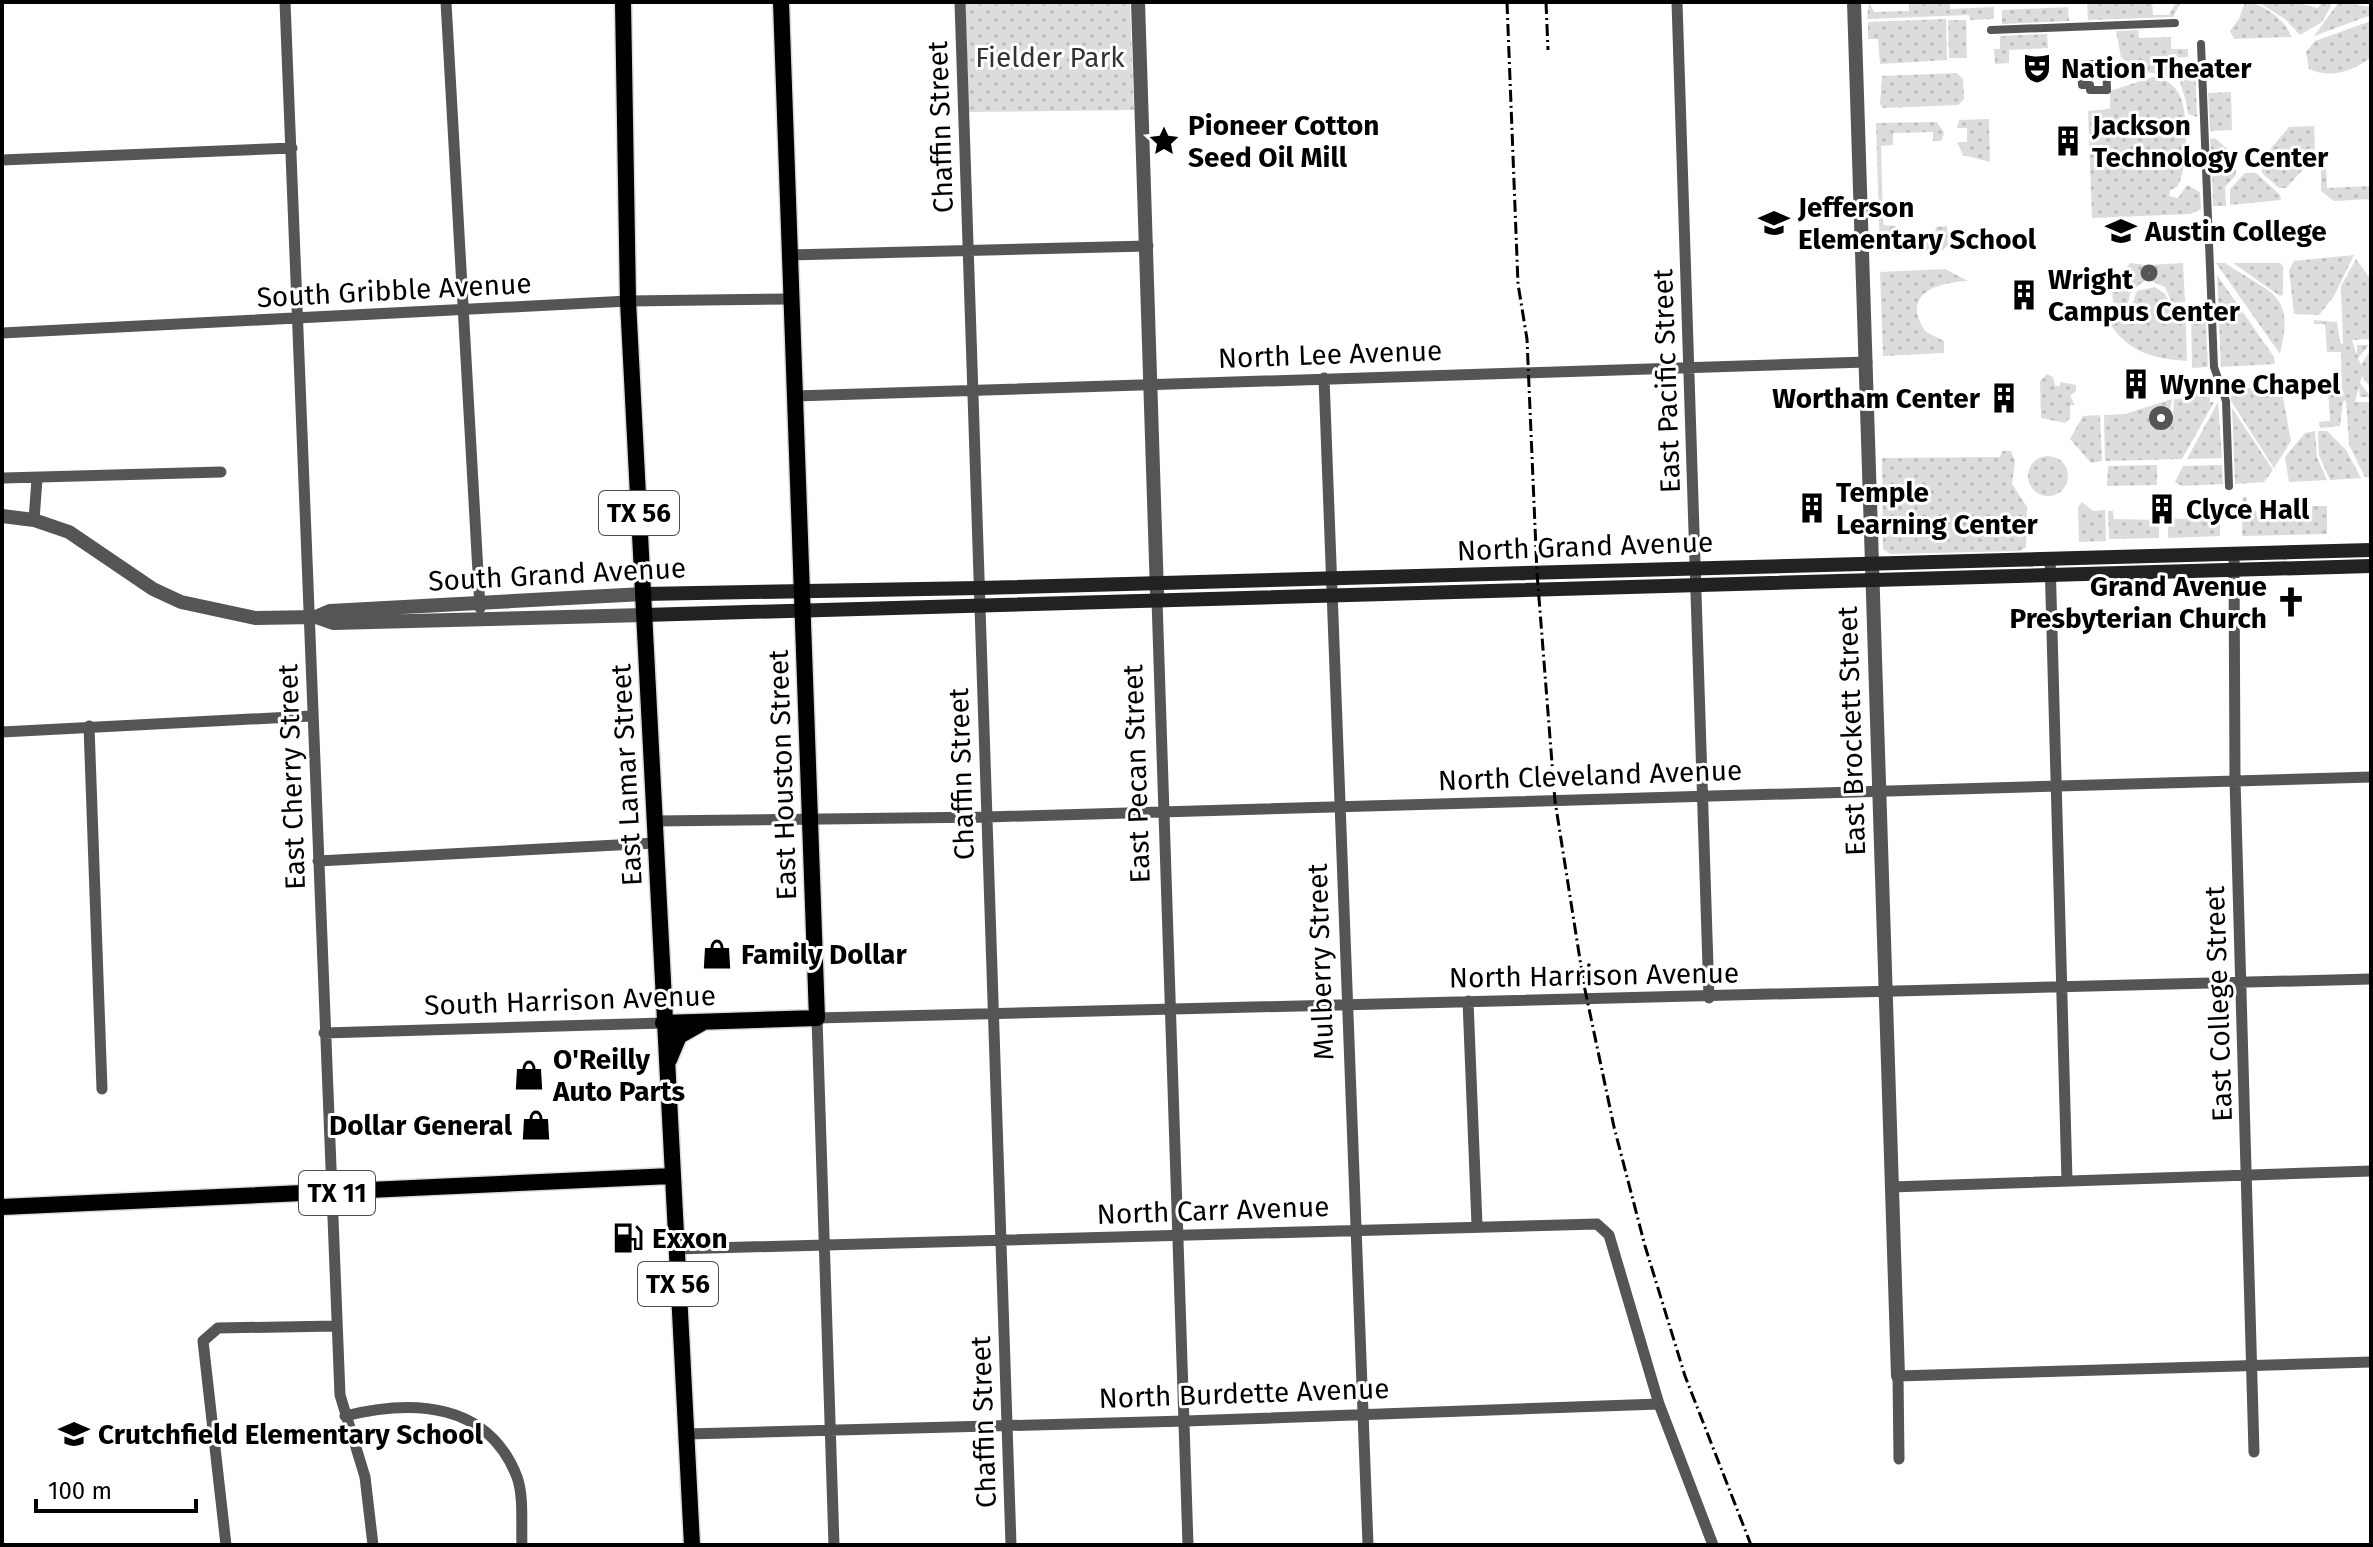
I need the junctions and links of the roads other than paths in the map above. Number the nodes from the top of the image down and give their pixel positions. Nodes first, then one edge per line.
1 (285, 2) edge
2 (446, 2) edge
3 (623, 2) edge
4 (781, 2) edge
5 (960, 2) edge
6 (1138, 2) edge
7 (1677, 2) edge
8 (1854, 2) edge
9 (2175, 23) dead end
10 (1991, 30) dead end
11 (2201, 44) dead end
12 (2106, 63) joint
13 (292, 148) junction
14 (2, 160) edge
15 (1148, 246) junction
16 (968, 251) junction
17 (789, 255) junction
18 (789, 299) junction
19 (628, 301) junction
20 (463, 309) junction
21 (298, 320) junction
22 (2, 333) edge
23 (1867, 362) junction
24 (1690, 369) junction
25 (1324, 378) junction
26 (1152, 383) junction
27 (973, 390) junction
28 (795, 396) junction
29 (221, 472) dead end
30 (4, 478) edge
31 (37, 479) junction
32 (2229, 486) dead end
33 (2, 516) edge
34 (34, 520) junction
35 (2371, 550) edge
36 (2050, 558) junction
37 (1872, 562) junction
38 (2234, 562) junction
39 (2371, 566) edge
40 (1695, 569) junction
41 (2050, 575) junction
42 (1332, 579) junction
43 (1873, 579) junction
44 (1157, 583) junction
45 (1695, 585) junction
46 (979, 588) junction
47 (801, 592) junction
48 (643, 594) junction
49 (606, 596) junction
50 (1333, 596) junction
51 (1157, 600) junction
52 (480, 605) junction
53 (979, 606) junction
54 (801, 611) junction
55 (644, 615) junction
56 (312, 617) junction
57 (607, 617) junction
58 (481, 621) junction
59 (311, 716) junction
60 (89, 726) junction
61 (2, 732) edge
62 (2371, 777) edge
63 (2235, 780) junction
64 (2056, 785) junction
65 (1879, 791) junction
66 (1701, 796) junction
67 (1340, 806) junction
68 (1163, 812) junction
69 (987, 817) junction
70 (810, 820) junction
71 (654, 821) junction
72 (655, 843) junction
73 (318, 861) junction
74 (2371, 979) edge
75 (2242, 984) junction
76 (2061, 989) junction
77 (1886, 993) junction
78 (1709, 998) junction
79 (1468, 1001) junction
80 (1345, 1005) junction
81 (1170, 1009) junction
82 (991, 1015) junction
83 (817, 1018) junction
84 (706, 1022) junction
85 (663, 1023) junction
86 (324, 1033) junction
87 (665, 1073) junction
88 (102, 1089) dead end
89 (2371, 1171) edge
90 (671, 1176) junction
91 (2247, 1176) junction
92 (2067, 1181) junction
93 (1891, 1187) junction
94 (331, 1193) junction
95 (2, 1207) edge
96 (1477, 1225) junction
97 (1355, 1230) junction
98 (1178, 1235) junction
99 (1003, 1242) junction
100 (824, 1245) junction
101 (676, 1249) junction
102 (337, 1326) junction
103 (2371, 1362) edge
104 (2252, 1366) junction
105 (1898, 1376) junction
106 (1659, 1404) junction
107 (1362, 1413) junction
108 (345, 1416) junction
109 (1186, 1421) junction
110 (1006, 1424) junction
111 (831, 1429) junction
112 (686, 1434) junction
113 (2254, 1452) dead end
114 (1899, 1459) dead end
115 (226, 1545) edge
116 (373, 1545) edge
117 (522, 1545) edge
118 (692, 1545) edge
119 (834, 1545) edge
120 (1011, 1545) edge
121 (1188, 1545) edge
122 (1368, 1545) edge
123 (1713, 1545) edge

1 - 13 street, East Cherry Street
2 - 20 street
3 - 19 main road, East Lamar Street / TX 56
4 - 17 main road, East Houston Street
5 - 16 street, Chaffin Street
6 - 15 street, East Pecan Street
7 - 24 street, East Pacific Street
8 - 23 street, East Brockett Street
9 - 10 street
11 - 32 street
12 - 12 street
13 - 14 street
13 - 21 street, East Cherry Street
15 - 16 street
15 - 26 street, East Pecan Street
16 - 17 street
16 - 27 street, Chaffin Street
17 - 18 main road, East Houston Street
18 - 19 street, South Gribble Avenue
18 - 28 main road, East Houston Street
19 - 20 street, South Gribble Avenue
19 - 48 main road, East Lamar Street / TX 56
20 - 21 street, South Gribble Avenue
20 - 52 street
21 - 22 street, South Gribble Avenue
21 - 56 street, East Cherry Street
23 - 24 street, North Lee Avenue
23 - 37 street, East Brockett Street
24 - 25 street, North Lee Avenue
24 - 40 street, East Pacific Street
25 - 26 street, North Lee Avenue
25 - 42 street, Mulberry Street
26 - 27 street, North Lee Avenue
26 - 44 street, East Pecan Street
27 - 28 street, North Lee Avenue
27 - 46 street, Chaffin Street
28 - 47 main road, East Houston Street
29 - 31 street
30 - 31 street
31 - 34 street
33 - 34 street, South Grand Avenue
34 - 56 street, South Grand Avenue
35 - 38 main road, North Grand Avenue
36 - 37 main road, North Grand Avenue
36 - 38 main road, North Grand Avenue
36 - 41 street
37 - 40 main road, North Grand Avenue
37 - 43 street, East Brockett Street
38 - 39 main road, North Grand Avenue
38 - 41 main road, North Grand Avenue
38 - 63 street, East College Street
40 - 42 main road, North Grand Avenue
40 - 45 street, East Pacific Street
41 - 43 main road, North Grand Avenue
41 - 64 street
42 - 44 main road, North Grand Avenue
42 - 50 street, Mulberry Street
43 - 45 main road, North Grand Avenue
43 - 65 street, East Brockett Street
44 - 46 main road, North Grand Avenue
44 - 51 street, East Pecan Street
45 - 50 main road, North Grand Avenue
45 - 66 street, East Pacific Street
46 - 47 main road, North Grand Avenue
46 - 53 street, Chaffin Street
47 - 48 main road, South Grand Avenue
47 - 54 main road, East Houston Street
48 - 49 street, South Grand Avenue
48 - 55 main road, East Lamar Street / TX 56
49 - 52 street, South Grand Avenue
49 - 57 street
50 - 51 main road, North Grand Avenue
50 - 67 street, Mulberry Street
51 - 53 main road, North Grand Avenue
51 - 68 street, East Pecan Street
52 - 56 street, South Grand Avenue
52 - 58 street
53 - 54 main road, North Grand Avenue
53 - 69 street, Chaffin Street
54 - 55 main road, South Grand Avenue
54 - 70 main road, East Houston Street
55 - 57 street, South Grand Avenue
55 - 71 main road, East Lamar Street / TX 56
56 - 58 street, South Grand Avenue
56 - 59 street, East Cherry Street
57 - 58 street, South Grand Avenue
59 - 60 street
59 - 73 street, East Cherry Street
60 - 61 street
60 - 88 street
62 - 63 street, North Cleveland Avenue
63 - 64 street, North Cleveland Avenue
63 - 75 street, East College Street
64 - 65 street, North Cleveland Avenue
64 - 76 street
65 - 66 street, North Cleveland Avenue
65 - 77 street, East Brockett Street
66 - 67 street, North Cleveland Avenue
66 - 78 street, East Pacific Street
67 - 68 street, North Cleveland Avenue
67 - 80 street, Mulberry Street
68 - 69 street, North Cleveland Avenue
68 - 81 street, East Pecan Street
69 - 70 street, North Cleveland Avenue
69 - 82 street, Chaffin Street
70 - 71 street, North Cleveland Avenue
70 - 83 main road, East Houston Street
71 - 72 main road, East Lamar Street / TX 56
72 - 73 street
72 - 85 main road, East Lamar Street / TX 56
73 - 86 street, East Cherry Street
74 - 75 street, North Harrison Avenue
75 - 76 street, North Harrison Avenue
75 - 91 street, East College Street
76 - 77 street, North Harrison Avenue
76 - 92 street
77 - 78 street, North Harrison Avenue
77 - 93 street, East Brockett Street
78 - 79 street, North Harrison Avenue
79 - 80 street, North Harrison Avenue
79 - 96 street
80 - 81 street, North Harrison Avenue
80 - 97 street, Mulberry Street
81 - 82 street, North Harrison Avenue
81 - 98 street, East Pecan Street
82 - 83 street, North Harrison Avenue
82 - 99 street, Chaffin Street
83 - 84 main road, South Harrison Avenue
83 - 100 street, East Houston Street
84 - 85 main road, South Harrison Avenue
84 - 87 main road
85 - 86 street, South Harrison Avenue
85 - 87 main road, East Lamar Street / TX 56
86 - 94 street, East Cherry Street
87 - 90 main road, East Lamar Street / TX 56
89 - 91 street
90 - 94 main road, TX 11
90 - 101 main road, East Lamar Street / TX 56
91 - 92 street
91 - 104 street, East College Street
92 - 93 street
93 - 105 street, East Brockett Street
94 - 95 main road, TX 11
94 - 102 street, East Cherry Street
96 - 97 street, North Carr Avenue
96 - 106 street, North Carr Avenue
97 - 98 street, North Carr Avenue
97 - 107 street, Mulberry Street
98 - 99 street, North Carr Avenue
98 - 109 street, East Pecan Street
99 - 100 street, North Carr Avenue
99 - 110 street, Chaffin Street
100 - 101 street, North Carr Avenue
100 - 111 street, East Houston Street
101 - 112 main road, East Lamar Street / TX 56
102 - 108 street, East Cherry Street
102 - 115 street
103 - 104 street
104 - 105 street
104 - 113 street, East College Street
105 - 114 street, East Brockett Street
106 - 107 street, North Burdette Avenue
106 - 123 street
107 - 109 street, North Burdette Avenue
107 - 122 street, Mulberry Street
108 - 116 street, East Cherry Street
108 - 117 street
109 - 110 street, North Burdette Avenue
109 - 121 street, East Pecan Street
110 - 111 street, North Burdette Avenue
110 - 120 street, Chaffin Street
111 - 112 street, North Burdette Avenue
111 - 119 street, East Houston Street
112 - 118 main road, East Lamar Street / TX 56

